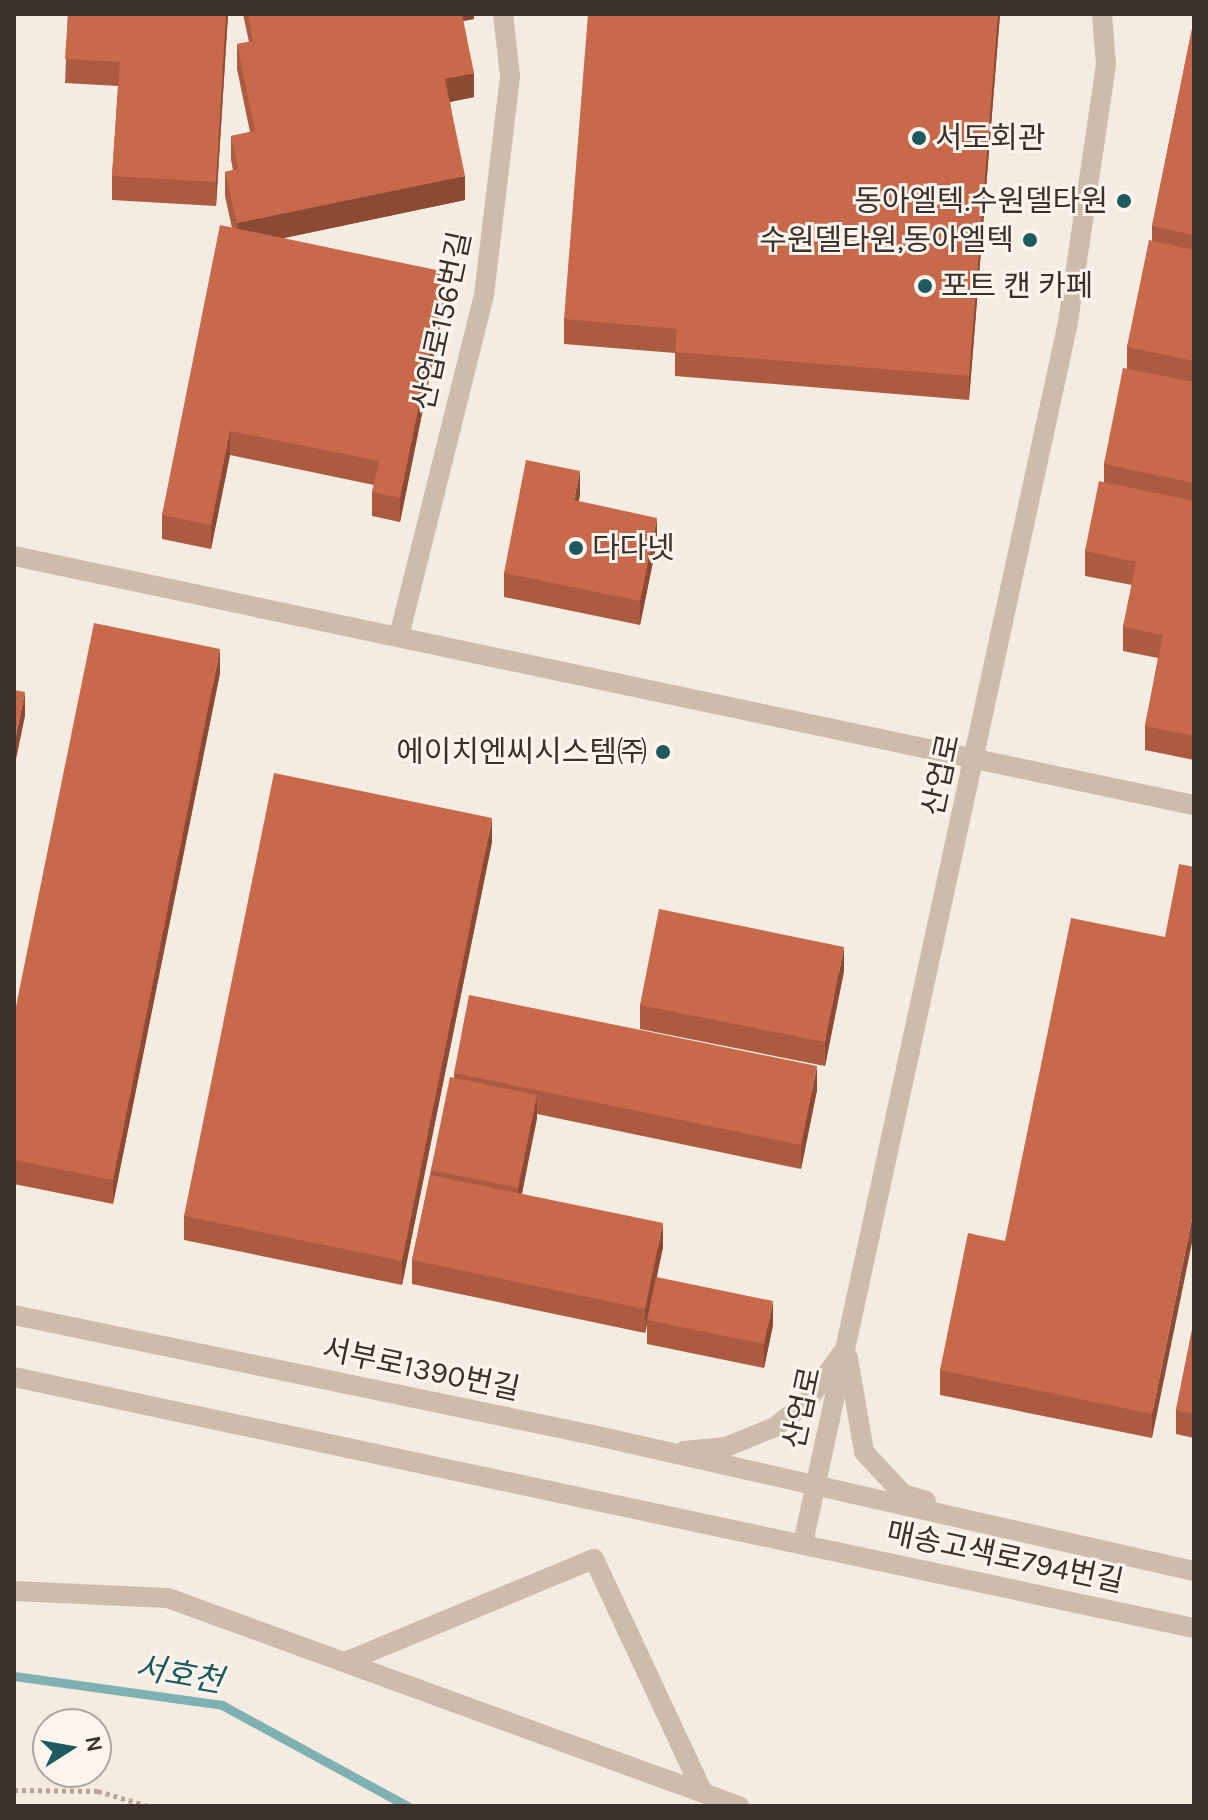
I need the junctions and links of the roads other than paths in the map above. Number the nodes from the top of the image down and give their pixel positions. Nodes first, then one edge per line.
1 (503, 14) edge
2 (1102, 14) edge
3 (14, 556) edge
4 (399, 636) junction
5 (976, 755) junction
6 (1194, 805) edge
7 (14, 1315) edge
8 (846, 1346) junction
9 (14, 1377) edge
10 (666, 1453) junction
11 (816, 1487) junction
12 (1030, 1534) junction
13 (803, 1543) junction
14 (1194, 1571) edge
15 (14, 1591) edge
16 (1194, 1628) edge
17 (345, 1662) junction
18 (703, 1793) junction
19 (739, 1806) edge

1 - 4 street, 산업로156번길
2 - 5 street, 산업로
3 - 4 street
4 - 5 street
5 - 6 street
5 - 8 street, 산업로
7 - 10 street, 서부로1390번길
8 - 10 street
8 - 11 street, 산업로
8 - 12 street
9 - 13 street
10 - 11 street, 서부로1390번길
11 - 12 street, 매송고색로794번길
11 - 13 street, 산업로
12 - 14 street, 매송고색로794번길
13 - 16 street, 매송고색로794번길
15 - 17 street
17 - 18 street
17 - 18 street
18 - 19 street

